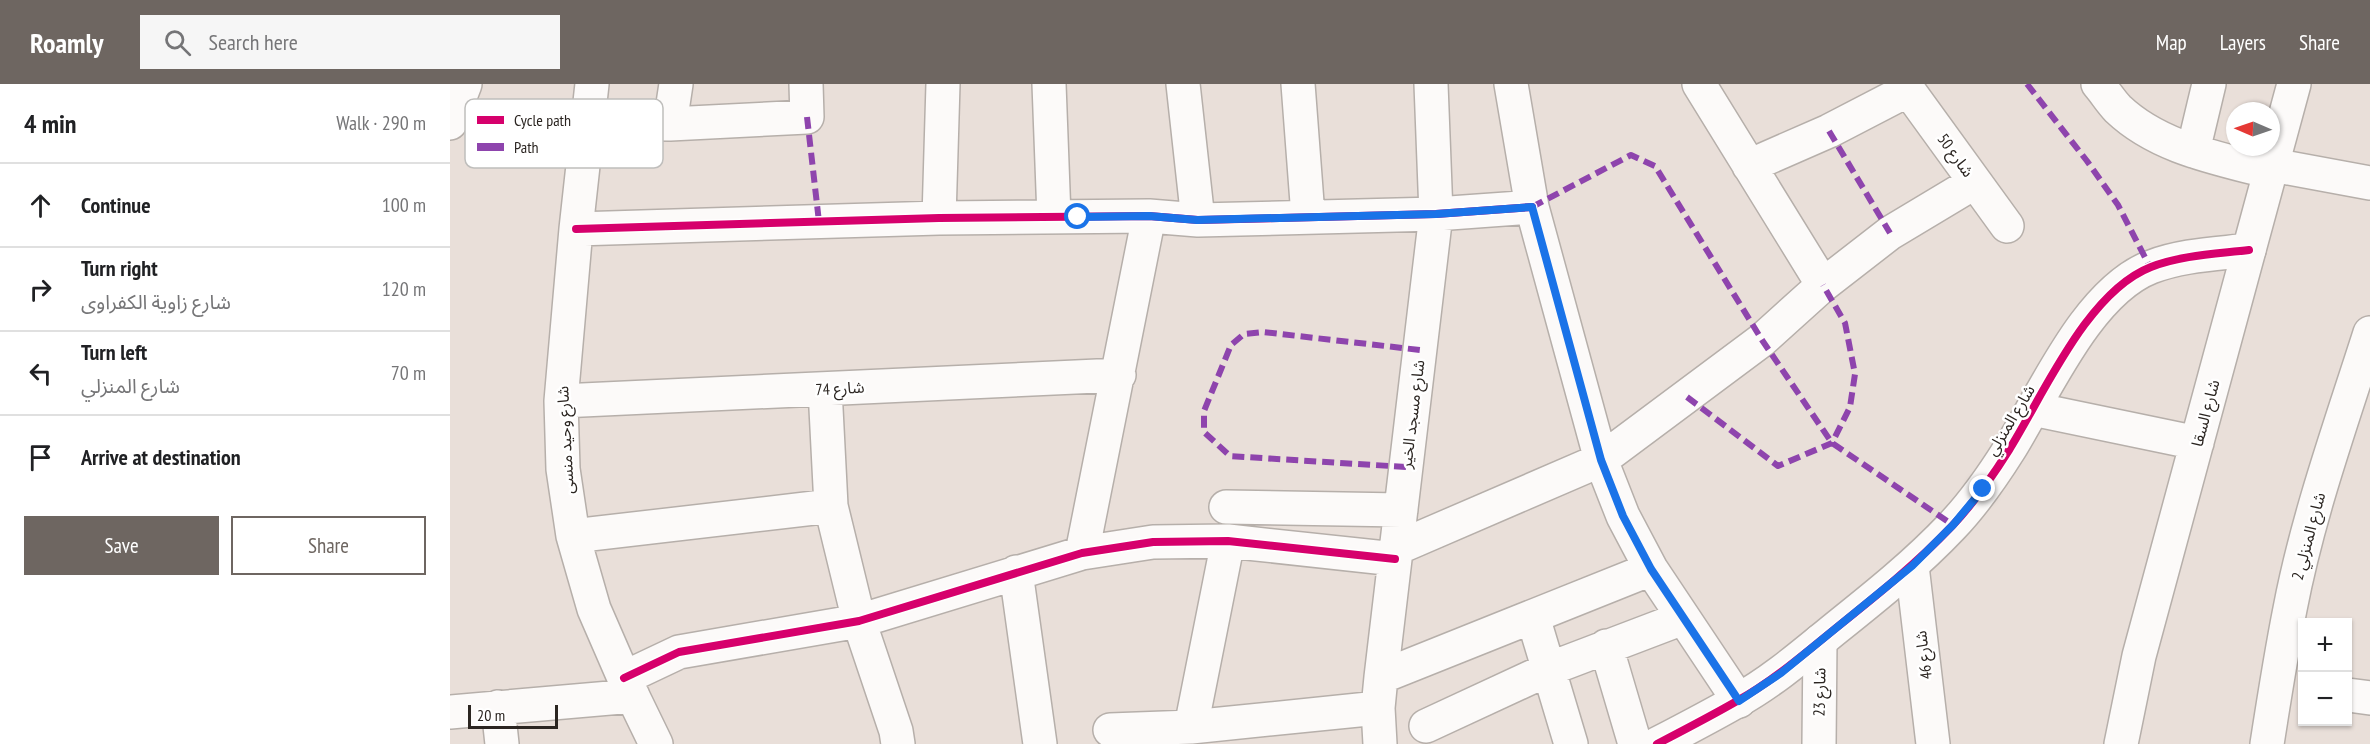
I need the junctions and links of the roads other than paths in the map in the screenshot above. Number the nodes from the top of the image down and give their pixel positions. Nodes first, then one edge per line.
1 (465, 84) edge
2 (592, 84) edge
3 (676, 84) edge
4 (806, 84) edge
5 (943, 84) edge
6 (1049, 84) edge
7 (1183, 84) edge
8 (1298, 84) edge
9 (1431, 84) edge
10 (1511, 84) edge
11 (1699, 84) edge
12 (2098, 84) edge
13 (2209, 84) edge
14 (2294, 84) edge
15 (1906, 87) edge
16 (590, 99) edge
17 (450, 123) edge
18 (663, 124) edge
19 (670, 124) junction
20 (2193, 152) junction
21 (1749, 166) junction
22 (583, 168) edge
23 (2271, 169) junction
24 (1976, 182) junction
25 (2370, 183) edge
26 (1532, 207) junction
27 (1436, 214) junction
28 (1149, 216) junction
29 (1308, 216) junction
30 (1054, 217) junction
31 (939, 218) junction
32 (1197, 220) junction
33 (2007, 226) dead end
34 (576, 229) junction
35 (2249, 250) junction
36 (1823, 285) junction
37 (2370, 333) edge
38 (1119, 375) junction
39 (825, 389) junction
40 (561, 401) junction
41 (2033, 409) junction
42 (2197, 443) junction
43 (1601, 460) junction
44 (831, 506) junction
45 (1226, 507) dead end
46 (1401, 510) junction
47 (573, 536) junction
48 (1228, 541) junction
49 (1082, 553) junction
50 (1396, 554) junction
51 (1912, 566) junction
52 (1651, 569) junction
53 (1016, 572) junction
54 (1533, 617) junction
55 (1683, 618) junction
56 (859, 621) junction
57 (1820, 641) junction
58 (1606, 646) junction
59 (1549, 669) junction
60 (2290, 685) edge
61 (628, 687) junction
62 (1379, 692) junction
63 (2352, 696) edge
64 (2370, 698) edge
65 (1739, 701) junction
66 (498, 707) junction
67 (450, 712) edge
68 (1426, 726) dead end
69 (1191, 728) junction
70 (1110, 730) dead end
71 (1669, 741) edge
72 (502, 744) edge
73 (656, 744) edge
74 (898, 744) edge
75 (1040, 744) edge
76 (1380, 744) edge
77 (1571, 744) edge
78 (1635, 744) edge
79 (1819, 744) edge
80 (1933, 744) edge
81 (2121, 744) edge
82 (2267, 744) edge

1 - 17 street
2 - 16 street, شارع وحيد منسى
3 - 19 street
4 - 19 street
5 - 31 street
6 - 30 street
7 - 32 street
8 - 29 street
9 - 27 street, شارع مسجد الخير
10 - 26 street
11 - 21 street
12 - 20 street
13 - 20 street
14 - 23 street, شارع السقا
15 - 21 street
15 - 24 street, شارع 50
18 - 19 street
20 - 23 street
21 - 36 street
22 - 34 street, شارع وحيد منسى
23 - 25 street
23 - 35 street, شارع السقا
24 - 33 street, شارع 50
24 - 36 street
26 - 27 street
26 - 43 street
27 - 29 street
27 - 46 street, شارع مسجد الخير
28 - 30 street
28 - 32 street
28 - 38 street
29 - 32 street
30 - 31 street
31 - 34 street
34 - 40 street, شارع وحيد منسى
35 - 41 street, شارع المنزلي
35 - 42 street, شارع السقا
36 - 43 street
37 - 60 street, شارع المنزلي 2
38 - 39 street, شارع 74
38 - 49 street
39 - 40 street, شارع 74
39 - 44 street
40 - 47 street, شارع وحيد منسى
41 - 42 street
41 - 51 street, شارع المنزلي
42 - 81 street, شارع السقا
43 - 50 street
43 - 52 street
44 - 47 street
44 - 56 street
45 - 46 street
46 - 50 street, شارع مسجد الخير
47 - 61 street, شارع وحيد منسى
48 - 49 street
48 - 50 street
48 - 69 street
49 - 53 street
50 - 62 street, شارع مسجد الخير
51 - 57 street, شارع المنزلي
51 - 80 street, شارع 46
52 - 54 street
52 - 55 street
53 - 56 street
53 - 75 street
54 - 59 street
54 - 62 street
55 - 58 street
55 - 65 street
56 - 61 street
56 - 74 street
57 - 65 street, شارع المنزلي
57 - 79 street, شارع 23
58 - 59 street
58 - 78 street
59 - 68 street
59 - 77 street
60 - 82 street, شارع المنزلي 2
61 - 66 street
61 - 73 street, شارع وحيد منسى
62 - 69 street
62 - 76 street, شارع مسجد الخير
63 - 64 street
65 - 71 street, شارع المنزلي
66 - 67 street
66 - 72 street
69 - 70 street

